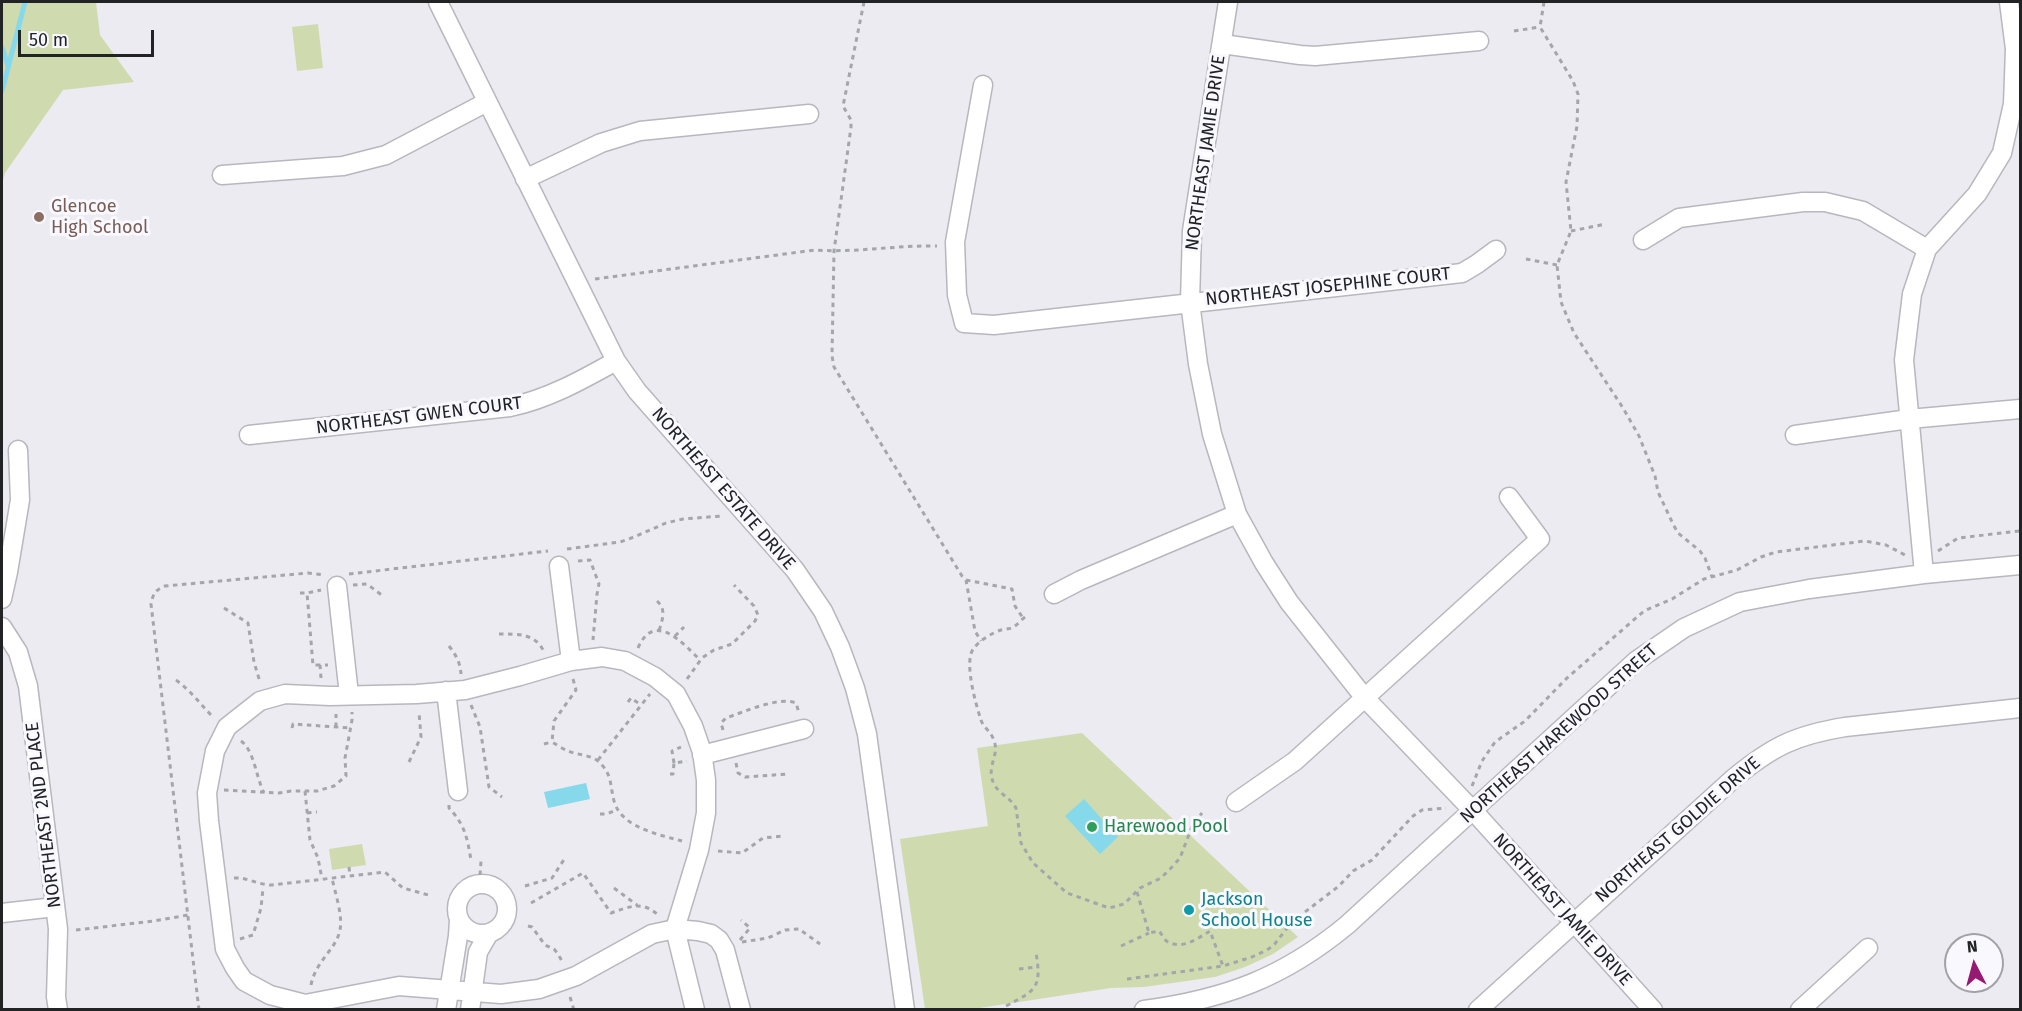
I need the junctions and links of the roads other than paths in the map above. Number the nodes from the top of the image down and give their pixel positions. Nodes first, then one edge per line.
1 (438, 2) edge
2 (1228, 2) edge
3 (2009, 2) edge
4 (1479, 40) dead end
5 (1222, 44) junction
6 (983, 84) dead end
7 (487, 102) junction
8 (809, 114) dead end
9 (222, 175) dead end
10 (525, 179) junction
11 (1643, 240) dead end
12 (1927, 249) junction
13 (1496, 250) dead end
14 (1190, 302) junction
15 (616, 361) junction
16 (2020, 409) edge
17 (1909, 419) junction
18 (249, 435) dead end
19 (1795, 435) dead end
20 (18, 450) dead end
21 (1509, 497) dead end
22 (1237, 514) junction
23 (2020, 565) edge
24 (559, 566) dead end
25 (1924, 574) junction
26 (338, 587) road end
27 (1053, 594) dead end
28 (2, 599) edge
29 (2, 627) edge
30 (571, 668) junction
31 (446, 691) junction
32 (1364, 697) junction
33 (351, 701) junction
34 (2020, 708) edge
35 (802, 723) road end
36 (697, 758) junction
37 (454, 794) road end
38 (1236, 802) dead end
39 (1472, 811) junction
40 (55, 907) junction
41 (2, 913) edge
42 (459, 920) junction
43 (1574, 922) junction
44 (670, 925) junction
45 (489, 933) junction
46 (1868, 948) dead end
47 (448, 990) junction
48 (471, 1001) edge
49 (315, 1002) edge
50 (58, 1010) edge
51 (446, 1010) edge
52 (695, 1010) edge
53 (741, 1010) edge
54 (905, 1010) edge
55 (1144, 1010) edge
56 (1478, 1010) edge
57 (1653, 1010) edge
58 (1800, 1010) edge

1 - 7 street, NORTHEAST ESTATE DRIVE
2 - 5 street, NORTHEAST JAMIE DRIVE
3 - 12 street
4 - 5 street
5 - 14 street, NORTHEAST JAMIE DRIVE
6 - 14 street, NORTHEAST JOSEPHINE COURT
7 - 9 street
7 - 10 street, NORTHEAST ESTATE DRIVE
8 - 10 street
10 - 15 street, NORTHEAST ESTATE DRIVE
11 - 12 street
12 - 17 street
13 - 14 street, NORTHEAST JOSEPHINE COURT
14 - 22 street, NORTHEAST JAMIE DRIVE
15 - 18 street, NORTHEAST GWEN COURT
15 - 54 street, NORTHEAST ESTATE DRIVE
16 - 17 street
17 - 19 street
17 - 25 street
20 - 28 street
21 - 32 street
22 - 27 street
22 - 32 street, NORTHEAST JAMIE DRIVE
23 - 25 street, NORTHEAST HAREWOOD STREET
24 - 30 street
25 - 39 street, NORTHEAST HAREWOOD STREET
26 - 33 street
29 - 40 street, NORTHEAST 2ND PLACE
30 - 31 street
30 - 36 street
31 - 33 street
31 - 37 street
32 - 38 street
32 - 39 street, NORTHEAST JAMIE DRIVE
33 - 49 street
34 - 43 street, NORTHEAST GOLDIE DRIVE
35 - 36 street
36 - 44 street
39 - 43 street, NORTHEAST JAMIE DRIVE
39 - 55 street, NORTHEAST HAREWOOD STREET
40 - 41 street
40 - 50 street, NORTHEAST 2ND PLACE
42 - 45 street
42 - 45 street
42 - 47 street
43 - 56 street, NORTHEAST GOLDIE DRIVE
43 - 57 street, NORTHEAST JAMIE DRIVE
44 - 48 street
44 - 52 street
44 - 53 street
45 - 48 street
46 - 58 street
47 - 48 street
47 - 49 street
47 - 51 street

